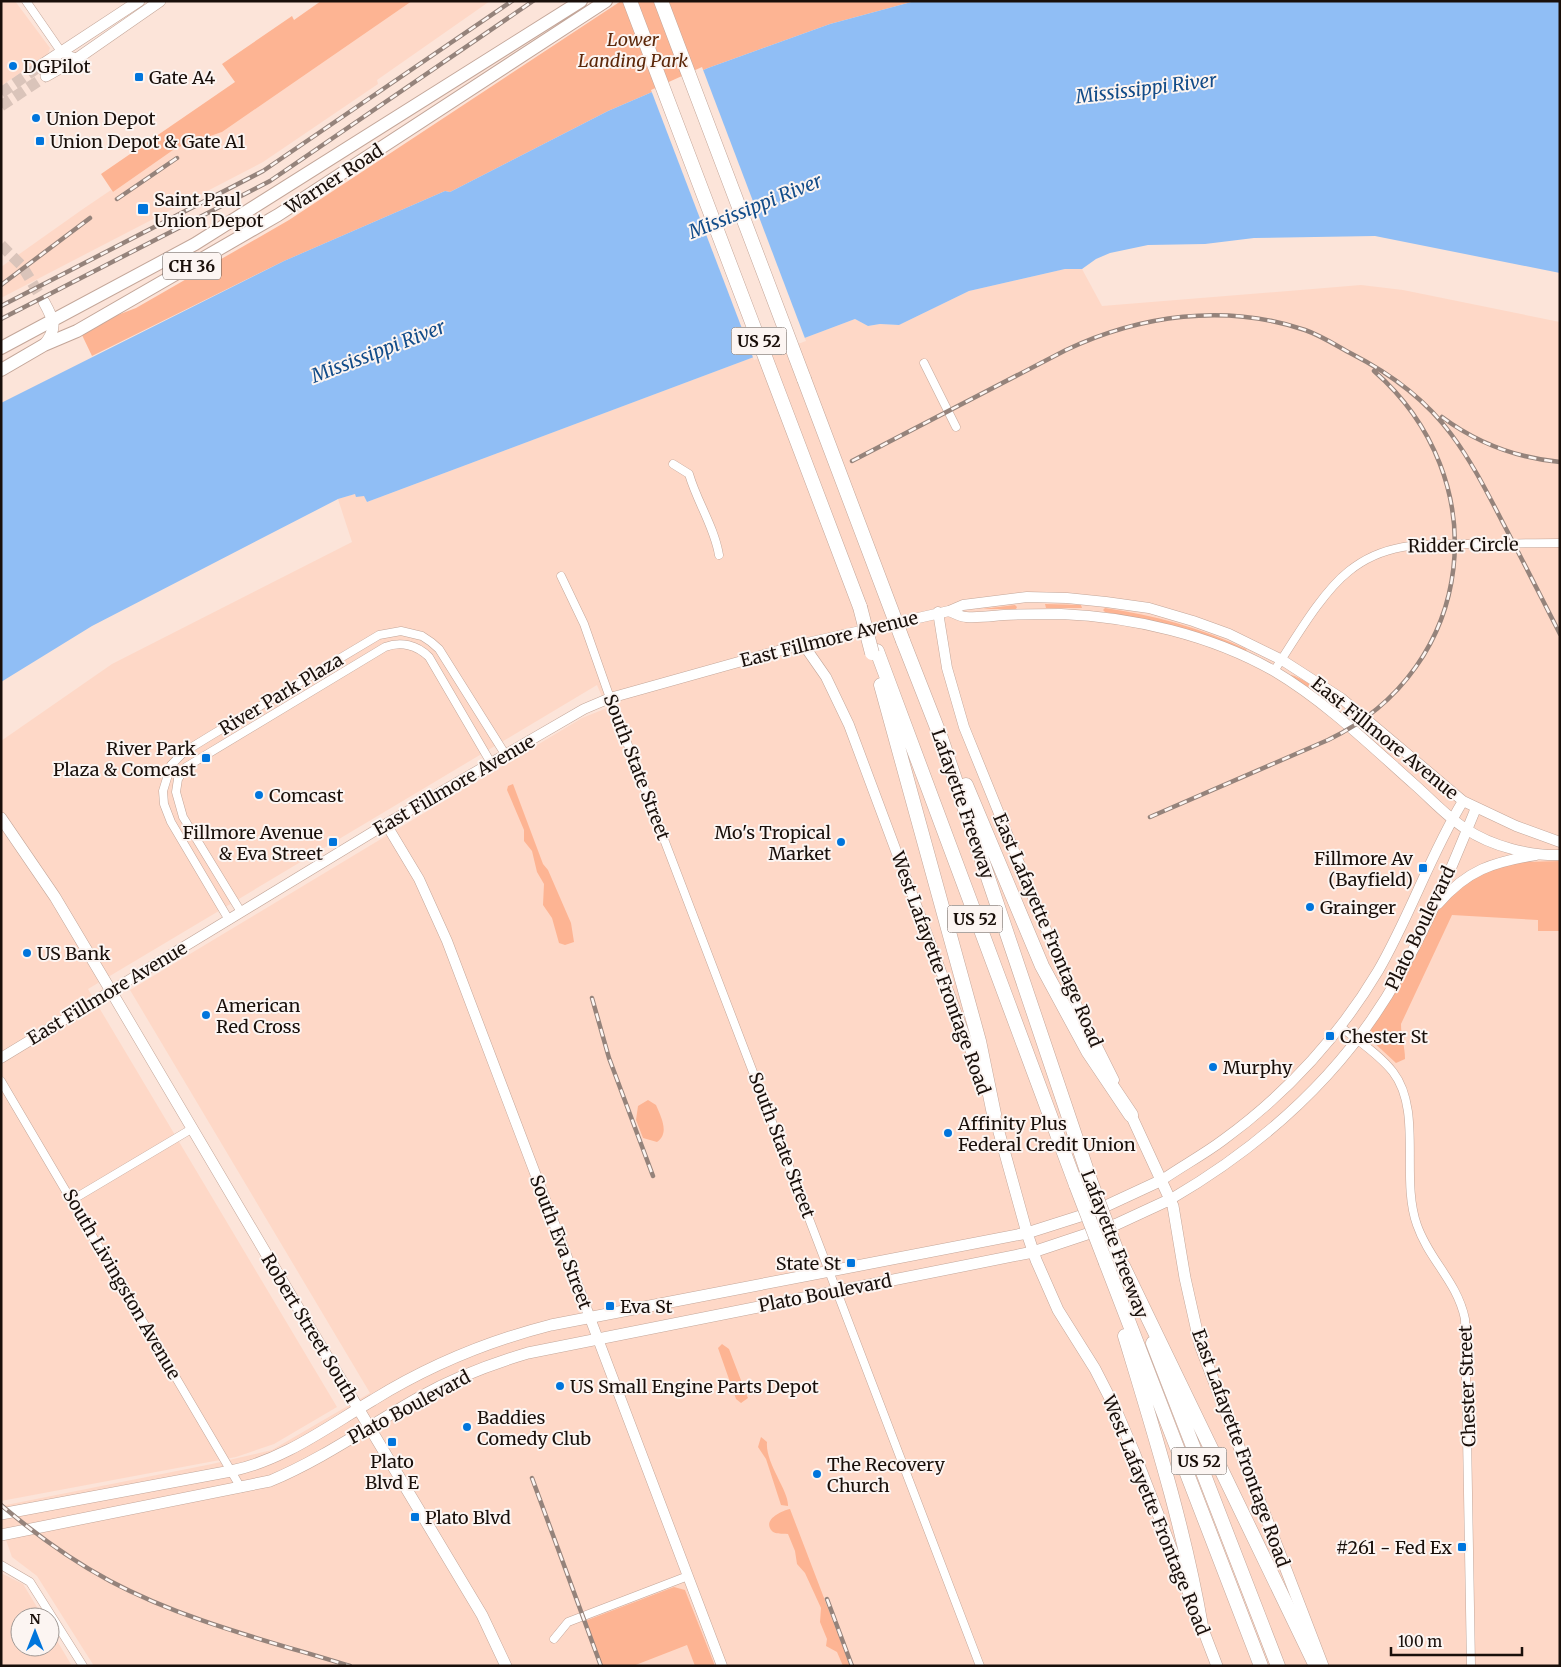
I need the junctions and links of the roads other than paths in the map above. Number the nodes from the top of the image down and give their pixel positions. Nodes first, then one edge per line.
1 (26, 1) edge
2 (139, 1) edge
3 (160, 1) edge
4 (581, 1) edge
5 (606, 1) edge
6 (630, 1) edge
7 (661, 1) edge
8 (62, 53) junction
9 (78, 58) junction
10 (44, 302) tunnel mouth
11 (53, 320) junction
12 (44, 345) junction
13 (1, 348) edge
14 (924, 363) dead end
15 (1, 370) edge
16 (956, 427) dead end
17 (672, 464) dead end
18 (1560, 543) edge
19 (719, 555) dead end
20 (561, 576) dead end
21 (949, 611) junction
22 (938, 612) junction
23 (803, 644) junction
24 (875, 652) junction
25 (1282, 660) junction
26 (1274, 672) junction
27 (610, 698) junction
28 (941, 738) junction
29 (505, 754) junction
30 (491, 763) junction
31 (1463, 801) junction
32 (1476, 808) junction
33 (1, 818) edge
34 (1452, 819) junction
35 (386, 824) junction
36 (1467, 830) junction
37 (1560, 842) edge
38 (1541, 855) junction
39 (1560, 855) edge
40 (241, 912) junction
41 (1431, 913) junction
42 (229, 920) junction
43 (111, 991) junction
44 (1341, 1027) junction
45 (1356, 1040) junction
46 (1, 1058) edge
47 (1, 1081) edge
48 (994, 1114) junction
49 (1131, 1115) junction
50 (192, 1128) junction
51 (1162, 1180) junction
52 (1170, 1199) junction
53 (72, 1200) junction
54 (1026, 1233) junction
55 (1033, 1252) junction
56 (1121, 1262) junction
57 (1107, 1267) junction
58 (829, 1270) junction
59 (837, 1291) junction
60 (590, 1318) junction
61 (599, 1337) junction
62 (358, 1409) junction
63 (369, 1427) junction
64 (231, 1471) junction
65 (241, 1488) junction
66 (1, 1514) edge
67 (1, 1535) edge
68 (1, 1565) edge
69 (688, 1576) junction
70 (1201, 1626) junction
71 (554, 1639) dead end
72 (82, 1666) edge
73 (506, 1666) edge
74 (722, 1666) edge
75 (980, 1666) edge
76 (1217, 1666) edge
77 (1261, 1666) edge
78 (1278, 1666) edge
79 (1316, 1666) edge
80 (1323, 1666) edge
81 (1472, 1666) edge

1 - 8 street
2 - 8 main road
3 - 9 main road
4 - 11 highway, Warner Road / CH 36
5 - 12 highway, Warner Road / CH 36
6 - 24 highway, US 52, bridge
7 - 28 highway, Lafayette Freeway / US 52, bridge
8 - 9 street
8 - 9 main road
10 - 11 main road
11 - 12 main road
11 - 13 highway, Warner Road
12 - 15 highway, Warner Road
14 - 16 street
17 - 19 street
18 - 25 street, Ridder Circle
20 - 27 street, South State Street
21 - 22 street, East Fillmore Avenue
21 - 25 street, East Fillmore Avenue
21 - 26 street, East Fillmore Avenue
22 - 23 street, East Fillmore Avenue
22 - 49 street, East Lafayette Frontage Road
23 - 27 street, East Fillmore Avenue
23 - 48 street, West Lafayette Frontage Road
24 - 48 highway
24 - 57 highway, Lafayette Freeway / US 52, bridge
25 - 26 street, Ridder Circle
25 - 31 street, East Fillmore Avenue
26 - 34 street, East Fillmore Avenue
27 - 29 street, East Fillmore Avenue
27 - 58 street, South State Street
28 - 49 highway
28 - 56 highway, Lafayette Freeway / US 52, bridge
29 - 30 street, East Fillmore Avenue
29 - 42 street, River Park Plaza
30 - 35 street, East Fillmore Avenue
30 - 40 street, River Park Plaza
31 - 32 street, East Fillmore Avenue
31 - 34 street, Plato Boulevard
32 - 36 street, Plato Boulevard
32 - 37 street, East Fillmore Avenue
33 - 43 main road, Robert Street South
34 - 36 street, East Fillmore Avenue
34 - 44 street, Plato Boulevard
35 - 40 street, East Fillmore Avenue
35 - 60 street, South Eva Street
36 - 38 street, East Fillmore Avenue
36 - 41 street, Plato Boulevard
38 - 39 street
38 - 41 street
40 - 42 street, East Fillmore Avenue
41 - 45 street, Plato Boulevard
42 - 43 street, East Fillmore Avenue
43 - 46 street, East Fillmore Avenue
43 - 50 main road, Robert Street South
44 - 45 street, Chester Street
44 - 51 street, Plato Boulevard
45 - 52 street, Plato Boulevard
45 - 81 street, Chester Street
47 - 53 street, South Livingston Avenue
48 - 54 main road, West Lafayette Frontage Road
49 - 51 main road, East Lafayette Frontage Road
50 - 53 street
50 - 62 main road, Robert Street South
51 - 52 main road, East Lafayette Frontage Road
51 - 54 main road, Plato Boulevard
52 - 55 main road, Plato Boulevard
52 - 80 main road, East Lafayette Frontage Road
53 - 64 street, South Livingston Avenue
54 - 55 main road, West Lafayette Frontage Road
54 - 58 main road, Plato Boulevard
55 - 59 main road, Plato Boulevard
55 - 70 main road, West Lafayette Frontage Road
56 - 78 highway, Lafayette Freeway / US 52
56 - 79 highway
57 - 70 highway
57 - 77 highway, Lafayette Freeway / US 52
58 - 59 street, South State Street
58 - 60 main road, Plato Boulevard
59 - 61 main road, Plato Boulevard
59 - 75 street, South State Street
60 - 61 street, South Eva Street
60 - 62 main road, Plato Boulevard
61 - 63 main road, Plato Boulevard
61 - 69 street, South Eva Street
62 - 63 main road, Robert Street South
62 - 64 main road, Plato Boulevard
63 - 65 main road, Plato Boulevard
63 - 73 main road, Robert Street South
64 - 65 street, South Livingston Avenue
64 - 66 main road, Plato Boulevard
65 - 67 main road, Plato Boulevard
68 - 72 street
69 - 71 street
69 - 74 street, South Eva Street
70 - 76 main road, West Lafayette Frontage Road

